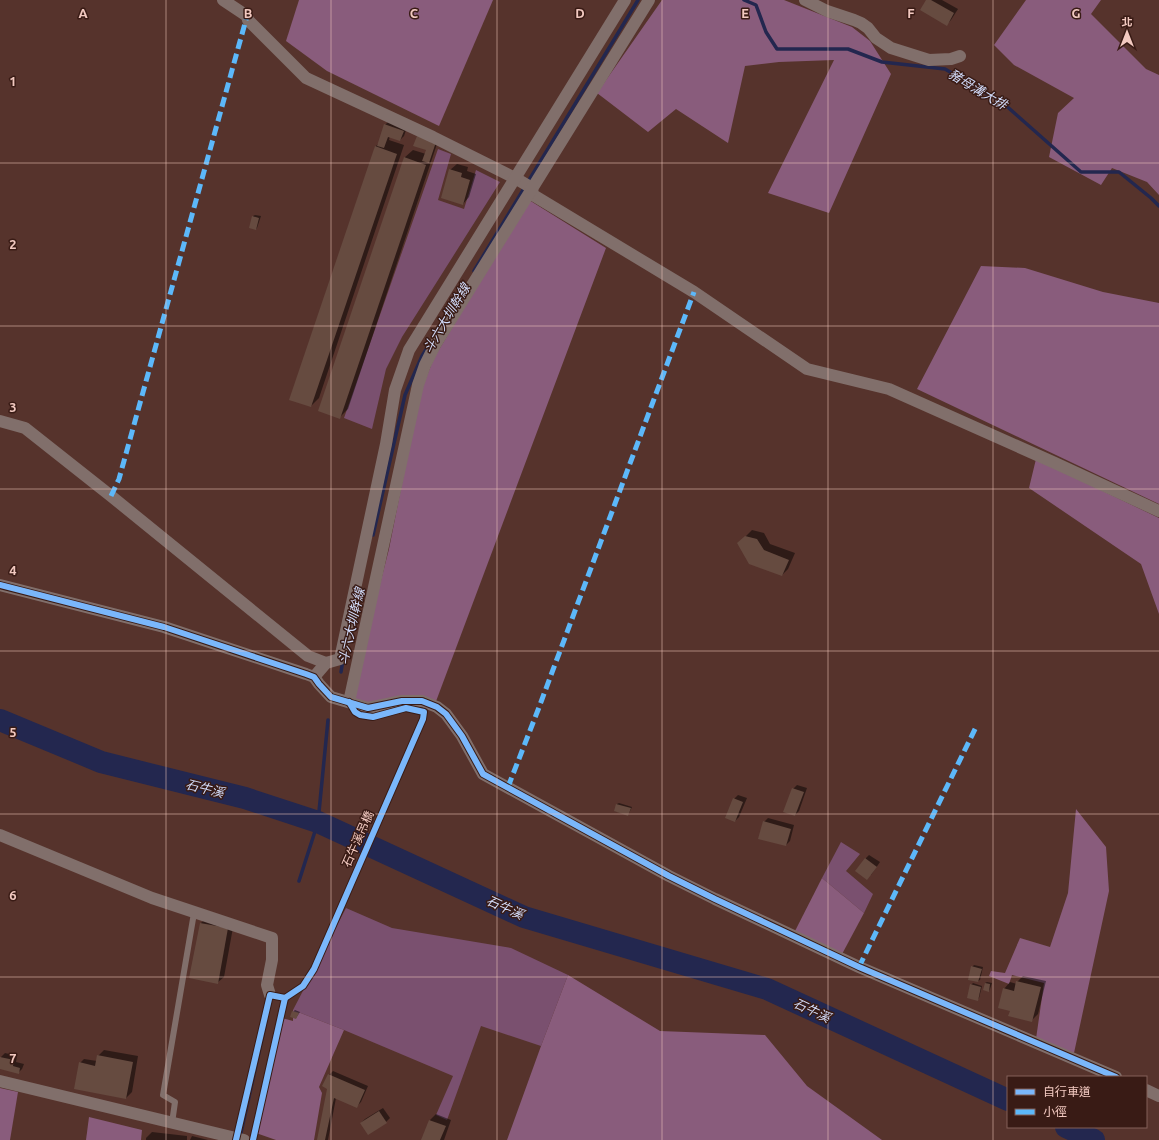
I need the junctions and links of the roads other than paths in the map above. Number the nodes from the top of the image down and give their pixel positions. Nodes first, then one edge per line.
1 (224, 0) edge
2 (625, 0) edge
3 (649, 0) edge
4 (805, 0) edge
5 (960, 56) dead end
6 (515, 178) junction
7 (532, 188) junction
8 (0, 421) edge
9 (1159, 511) edge
10 (0, 585) edge
11 (326, 663) junction
12 (317, 680) junction
13 (349, 702) junction
14 (0, 835) edge
15 (194, 912) junction
16 (270, 995) dead end
17 (1114, 1076) edge
18 (0, 1080) edge
19 (1147, 1090) edge
20 (1159, 1096) edge
21 (172, 1123) junction
22 (240, 1139) edge

1 - 6 street
2 - 6 street
3 - 7 street
4 - 5 street
6 - 7 street
6 - 11 street
7 - 9 street
7 - 13 street
8 - 11 street
10 - 12 street
11 - 12 street
12 - 13 street
13 - 17 street
14 - 15 street
15 - 16 street
15 - 21 lane
18 - 21 street
19 - 20 street
21 - 22 street

